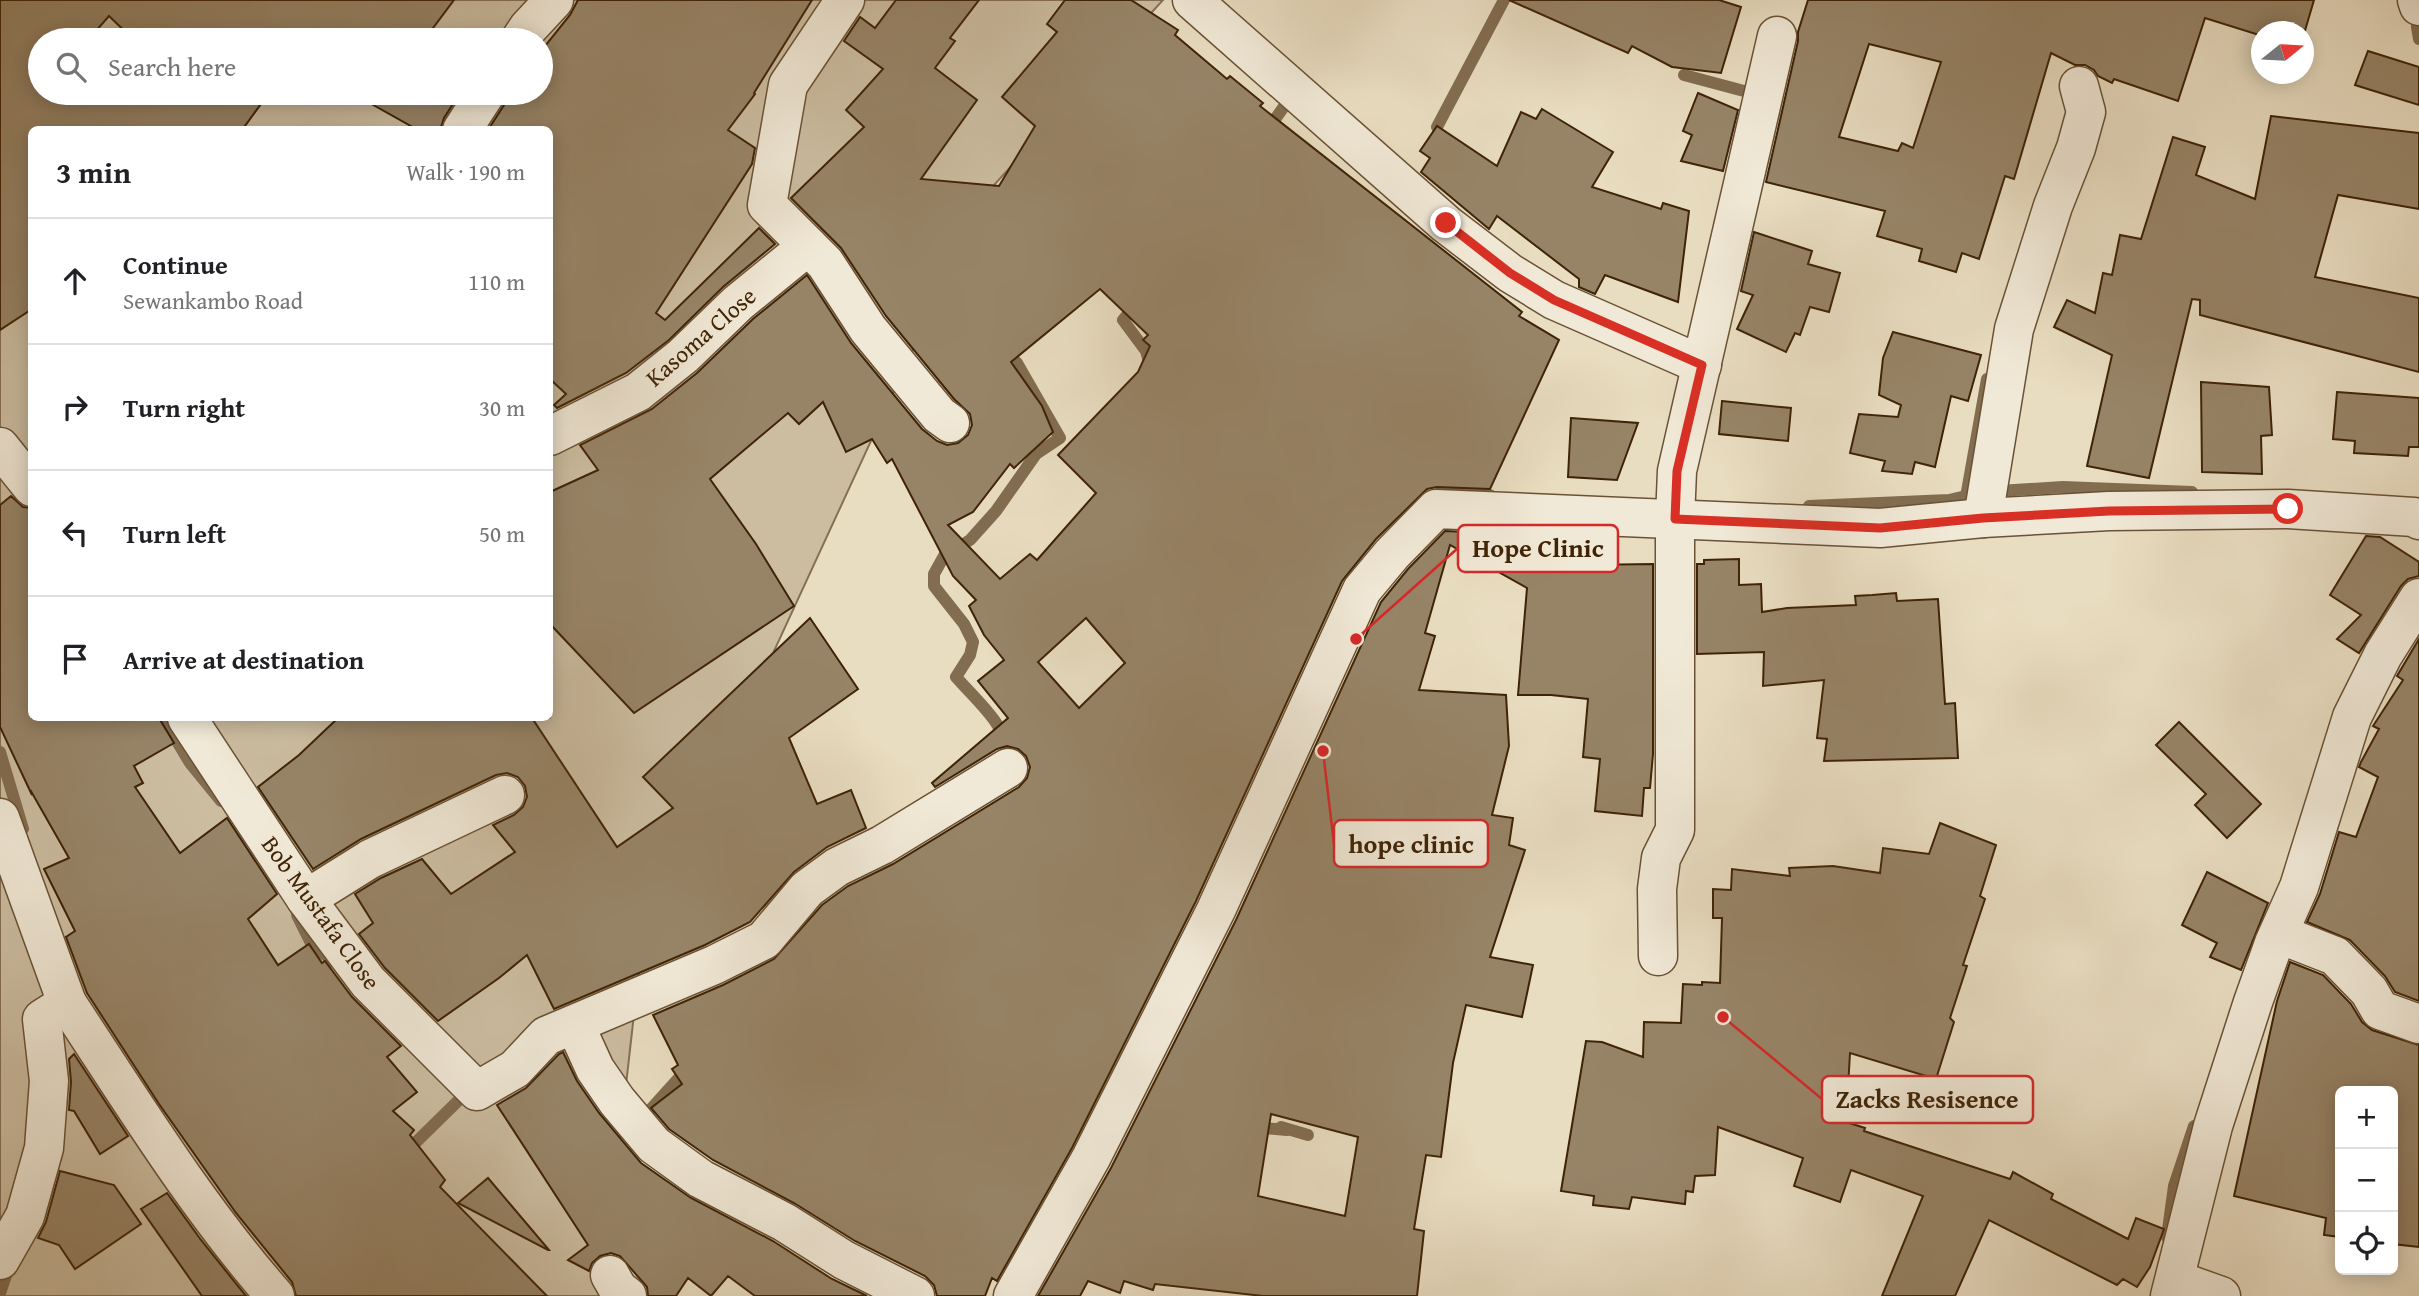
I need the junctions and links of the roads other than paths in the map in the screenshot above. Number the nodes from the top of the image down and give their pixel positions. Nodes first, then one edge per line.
1 (554, 0) edge
2 (845, 0) edge
3 (1192, 0) edge
4 (2417, 0) edge
5 (2419, 6) edge
6 (528, 28) edge
7 (1777, 36) dead end
8 (2079, 86) dead end
9 (478, 105) edge
10 (465, 126) edge
11 (808, 246) junction
12 (1702, 365) junction
13 (950, 423) dead end
14 (553, 434) edge
15 (0, 447) edge
16 (28, 482) edge
17 (1983, 518) junction
18 (1675, 519) junction
19 (2419, 520) edge
20 (2419, 598) edge
21 (189, 721) edge
22 (1007, 768) dead end
23 (505, 795) dead end
24 (0, 818) edge
25 (306, 900) junction
26 (2279, 934) junction
27 (1658, 956) dead end
28 (67, 1003) junction
29 (2419, 1024) edge
30 (575, 1026) junction
31 (0, 1260) edge
32 (2173, 1288) edge
33 (275, 1296) edge
34 (915, 1296) edge
35 (1013, 1296) edge
36 (2221, 1296) edge

1 - 6 street
2 - 11 street
3 - 12 street
4 - 5 street
7 - 12 street
8 - 17 street
9 - 10 street
11 - 13 street
11 - 14 street, Kasoma Close
12 - 18 street
15 - 16 street
17 - 18 street
17 - 19 street
18 - 27 street
18 - 35 street
20 - 26 street
21 - 25 street, Bob Mustafa Close
22 - 30 street
23 - 25 street
24 - 28 street
25 - 30 street, Bob Mustafa Close
26 - 29 street
26 - 32 street
28 - 31 street
28 - 33 street
30 - 34 street
32 - 36 street

